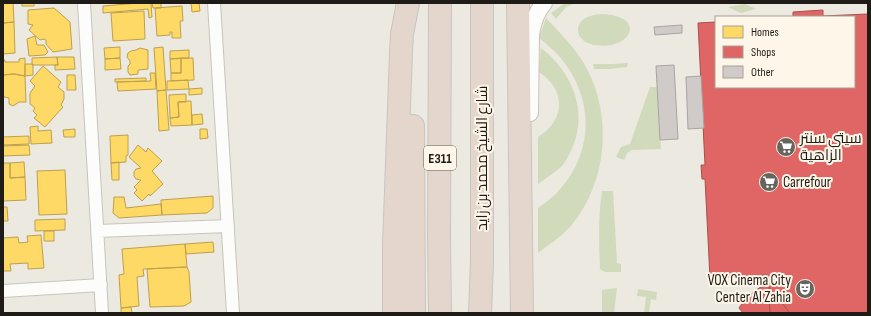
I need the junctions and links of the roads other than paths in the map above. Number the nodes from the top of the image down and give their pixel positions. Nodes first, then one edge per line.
1 (84, 3) edge
2 (214, 3) edge
3 (408, 3) edge
4 (440, 3) edge
5 (482, 3) edge
6 (518, 3) edge
7 (544, 3) edge
8 (520, 165) junction
9 (228, 226) junction
10 (98, 231) junction
11 (482, 261) junction
12 (100, 284) junction
13 (3, 291) edge
14 (102, 313) edge
15 (233, 313) edge
16 (394, 313) edge
17 (414, 313) edge
18 (440, 313) edge
19 (480, 313) edge
20 (488, 313) edge
21 (522, 313) edge

1 - 10 street
2 - 9 street
3 - 16 highway
3 - 17 highway
4 - 18 highway, E311
5 - 11 highway, شارع الشيخ محمد بن زايد
6 - 8 highway
7 - 8 street
8 - 21 highway
9 - 10 street
9 - 15 street
10 - 12 street
11 - 19 highway, شارع الشيخ محمد بن زايد
11 - 20 highway
12 - 13 street
12 - 14 street

